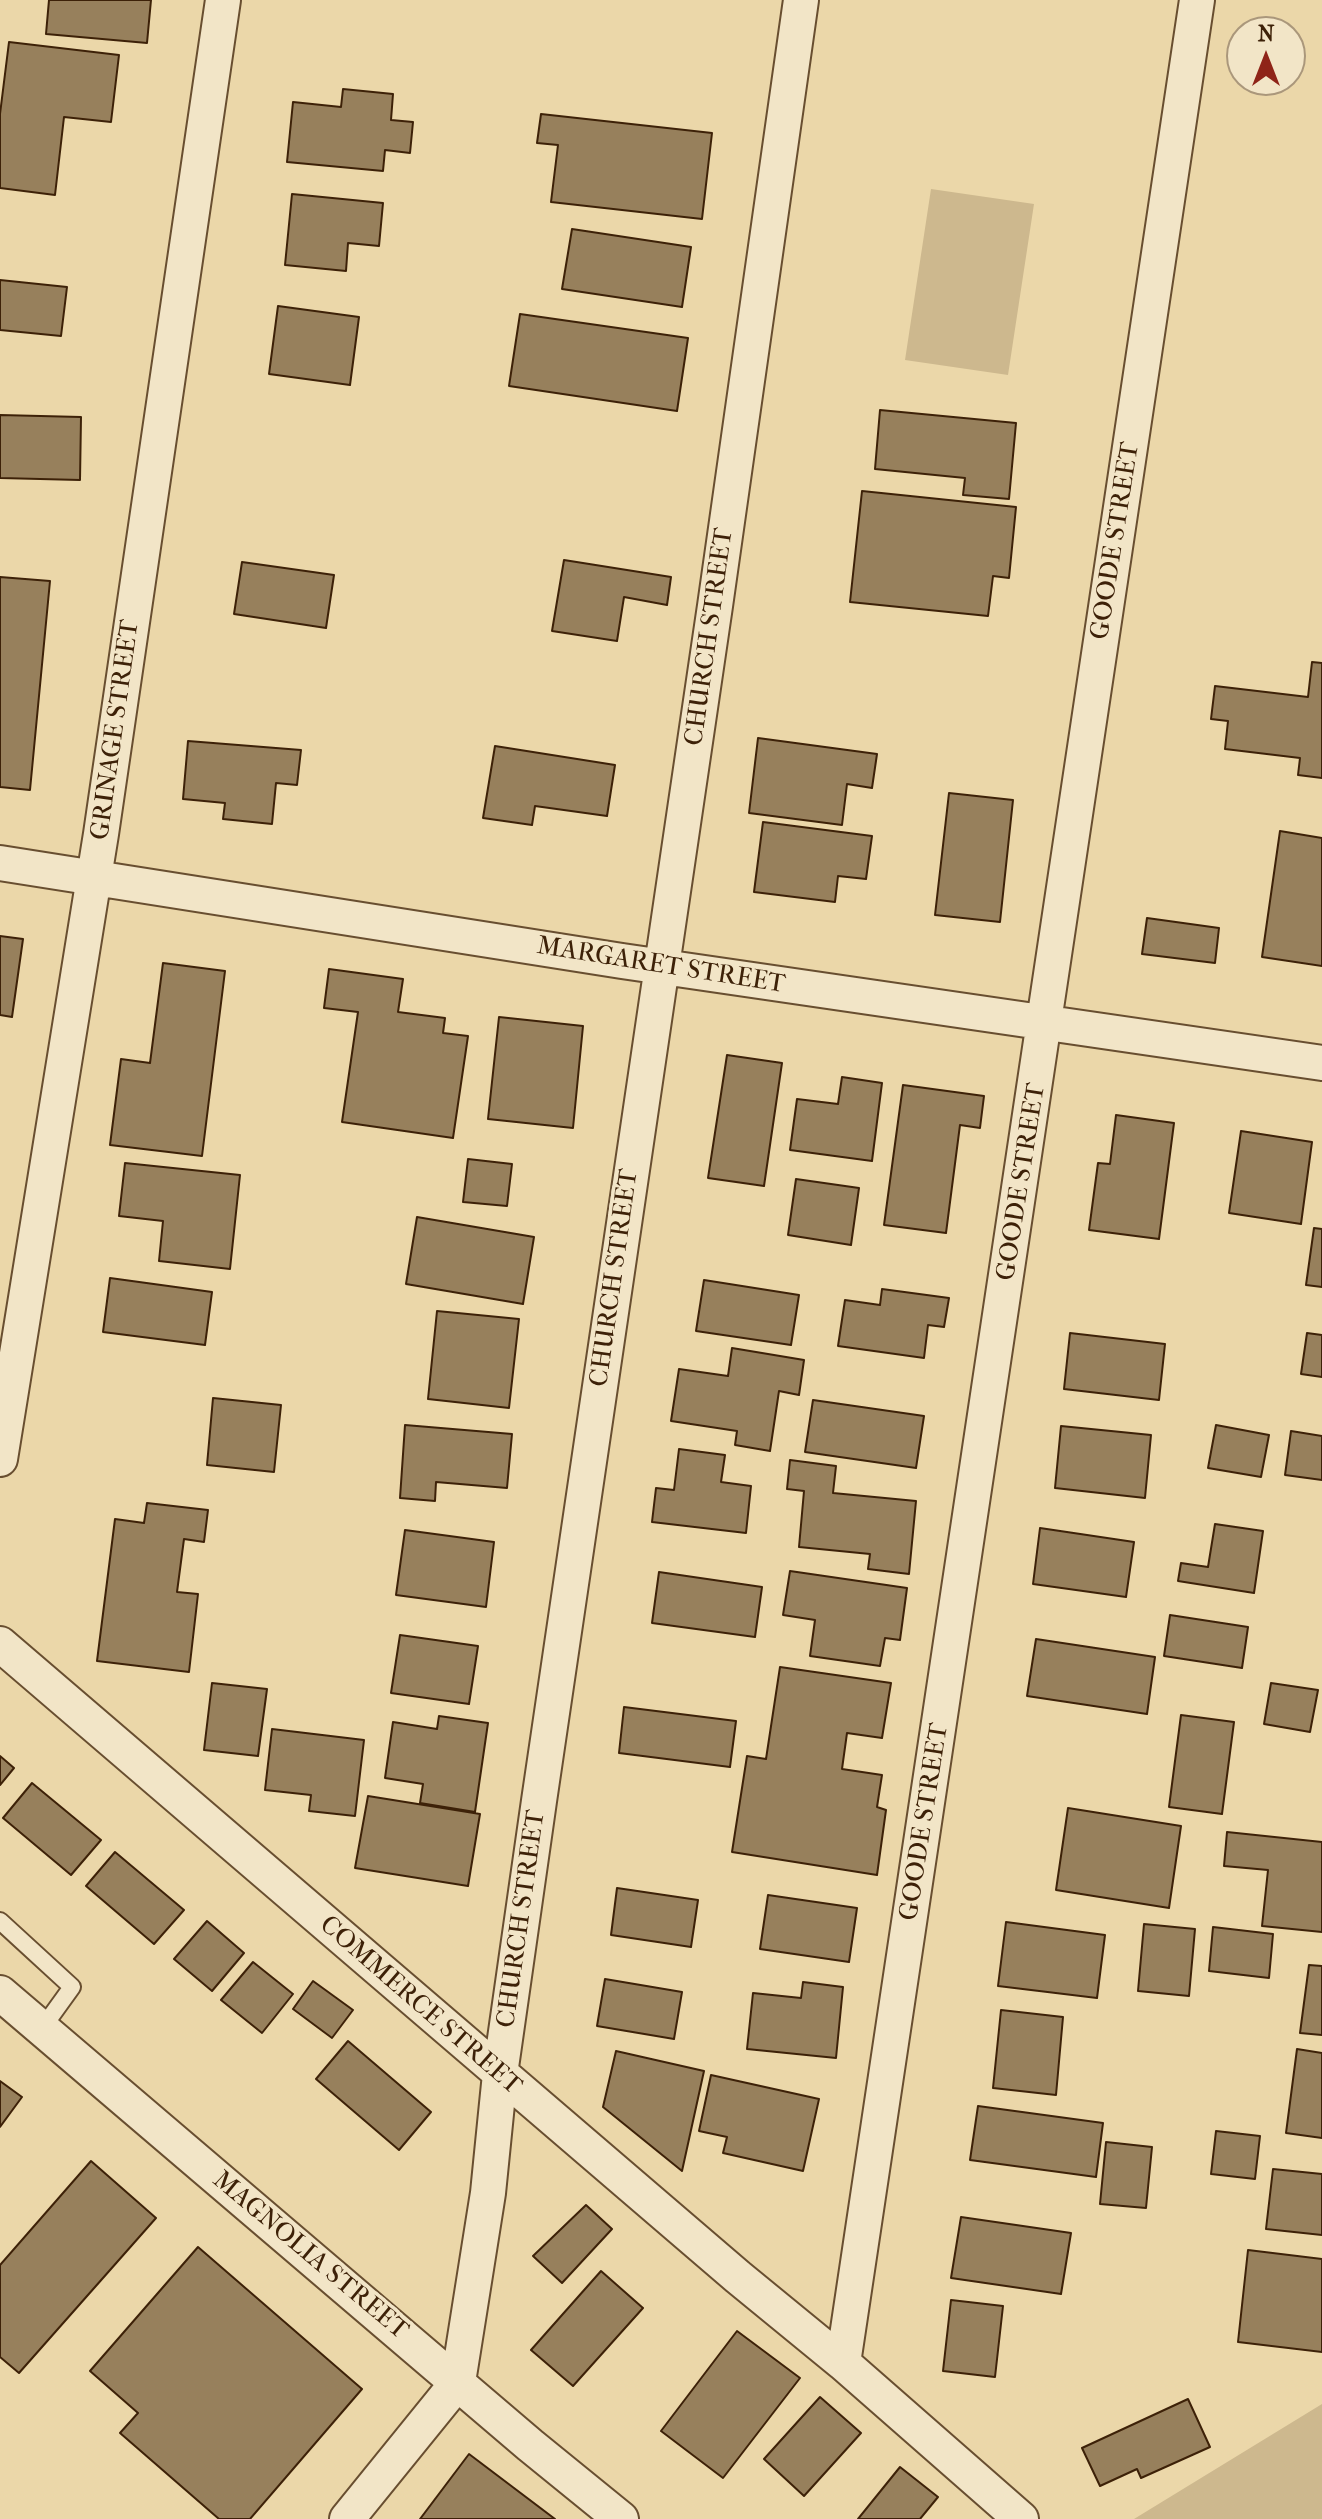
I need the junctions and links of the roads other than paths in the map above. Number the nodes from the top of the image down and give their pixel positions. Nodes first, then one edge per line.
1 (223, 0) edge
2 (801, 0) edge
3 (1197, 0) edge
4 (0, 863) edge
5 (94, 878) junction
6 (661, 966) junction
7 (1046, 1023) junction
8 (1322, 1063) edge
9 (0, 1459) edge
10 (0, 1644) edge
11 (0, 1921) edge
12 (0, 1993) edge
13 (41, 2030) junction
14 (500, 2074) junction
15 (843, 2363) junction
16 (458, 2382) junction
17 (347, 2519) edge
18 (621, 2519) edge
19 (1021, 2519) edge

1 - 5 street, GRINAGE STREET
2 - 6 street, CHURCH STREET
3 - 7 street, GOODE STREET
4 - 5 street, MARGARET STREET
5 - 6 street, MARGARET STREET
5 - 9 street, GRINAGE STREET
6 - 7 street, MARGARET STREET
6 - 14 street, CHURCH STREET
7 - 8 street, MARGARET STREET
7 - 15 street, GOODE STREET
10 - 14 street, COMMERCE STREET
11 - 13 lane
12 - 13 street, MAGNOLIA STREET
13 - 16 street, MAGNOLIA STREET
14 - 15 street, COMMERCE STREET
14 - 16 street, CHURCH STREET
15 - 19 street, COMMERCE STREET
16 - 17 street, CHURCH STREET
16 - 18 street, MAGNOLIA STREET

